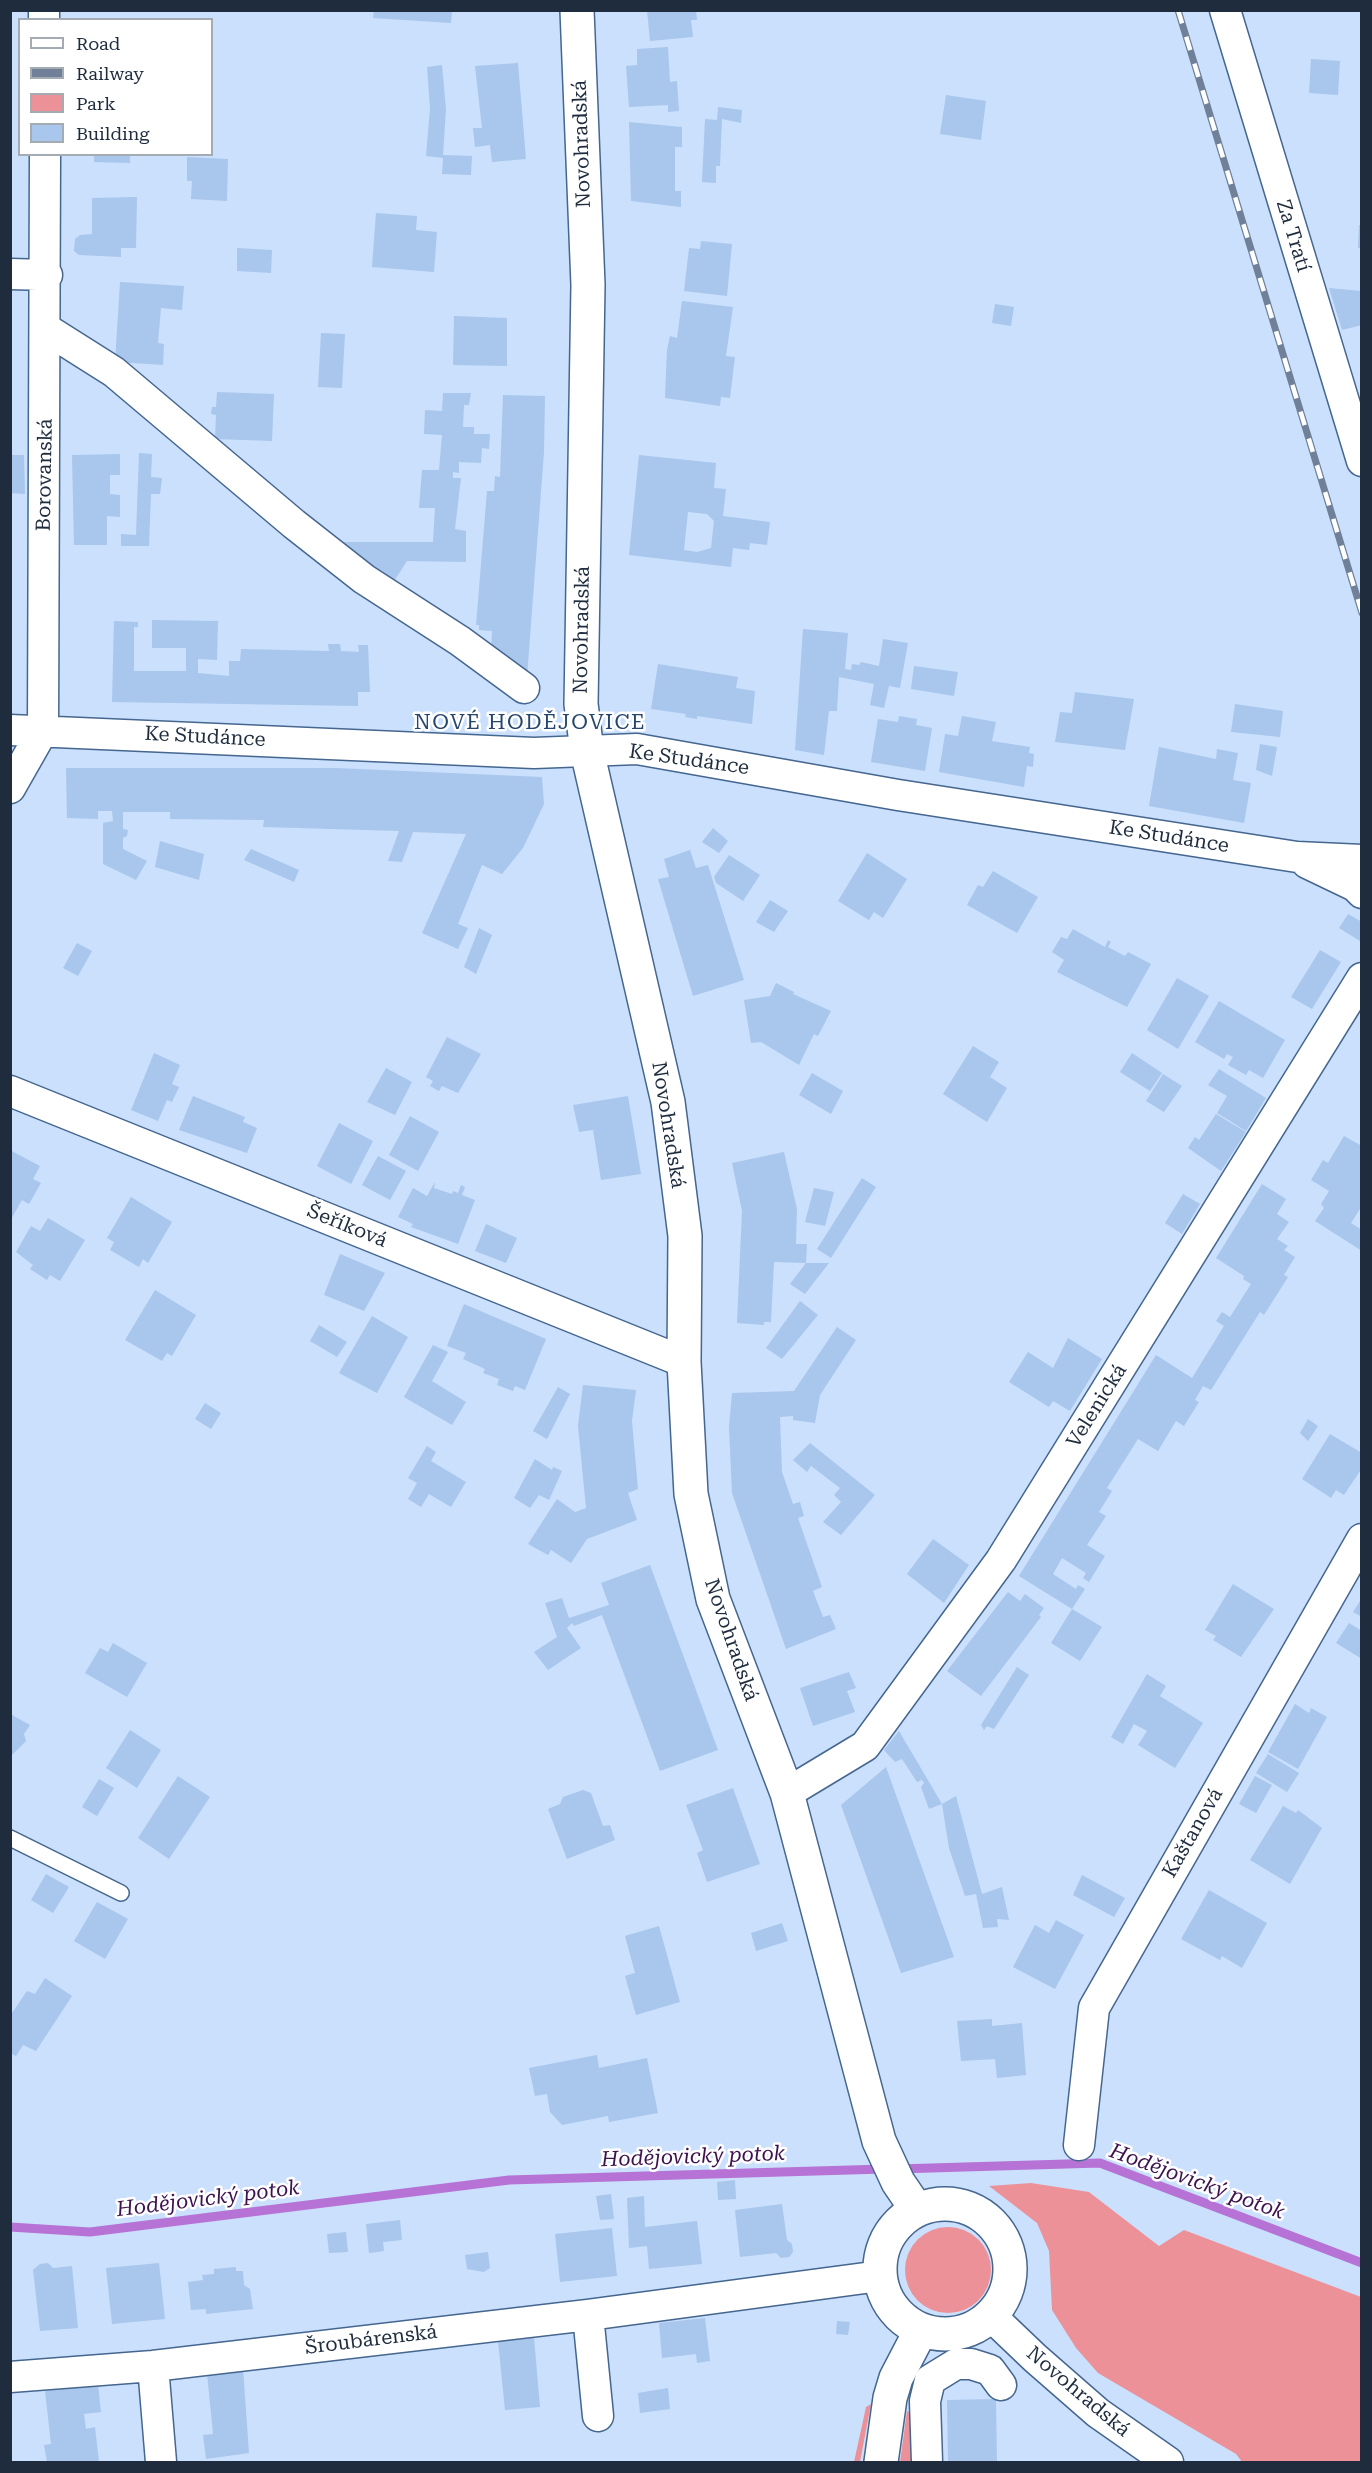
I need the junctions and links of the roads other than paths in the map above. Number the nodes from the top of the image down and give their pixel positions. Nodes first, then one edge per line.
1 (577, 10) edge
2 (1225, 10) edge
3 (45, 156) edge
4 (10, 274) edge
5 (47, 275) junction
6 (46, 329) junction
7 (1362, 461) edge
8 (524, 688) dead end
9 (10, 730) edge
10 (42, 730) junction
11 (587, 751) junction
12 (10, 788) edge
13 (1297, 857) junction
14 (1362, 860) edge
15 (1362, 893) edge
16 (1362, 978) edge
17 (10, 1091) edge
18 (684, 1362) junction
19 (1362, 1539) edge
20 (787, 1793) junction
21 (10, 1838) edge
22 (121, 1893) dead end
23 (1079, 2145) dead end
24 (917, 2210) junction
25 (880, 2277) junction
26 (588, 2314) junction
27 (991, 2316) junction
28 (921, 2330) junction
29 (153, 2366) junction
30 (10, 2377) edge
31 (1001, 2385) dead end
32 (890, 2398) junction
33 (925, 2401) junction
34 (598, 2416) dead end
35 (161, 2463) edge
36 (881, 2463) edge
37 (927, 2463) edge
38 (1168, 2463) edge

1 - 11 main road, Novohradská
2 - 7 street, Za Tratí
3 - 5 street, Borovanská
4 - 5 street
5 - 6 street, Borovanská
6 - 8 street
6 - 10 street, Borovanská
9 - 10 street, Ke Studánce
10 - 11 street, Ke Studánce
10 - 12 street, Borovanská
11 - 13 street, Ke Studánce
11 - 18 main road, Novohradská
13 - 14 street, Ke Studánce
13 - 15 street
16 - 20 street, Velenická
17 - 18 street, Šeříková
18 - 20 main road, Novohradská
19 - 23 street, Kaštanová
20 - 24 main road, Novohradská
21 - 22 lane
24 - 25 main road
24 - 27 main road
25 - 26 street, Šroubárenská
25 - 28 main road
26 - 29 street, Šroubárenská
26 - 34 street
27 - 28 main road
27 - 38 street, Novohradská
28 - 32 main road
29 - 30 street, Šroubárenská
29 - 35 street
31 - 33 street
32 - 33 street
32 - 36 main road
33 - 37 street

